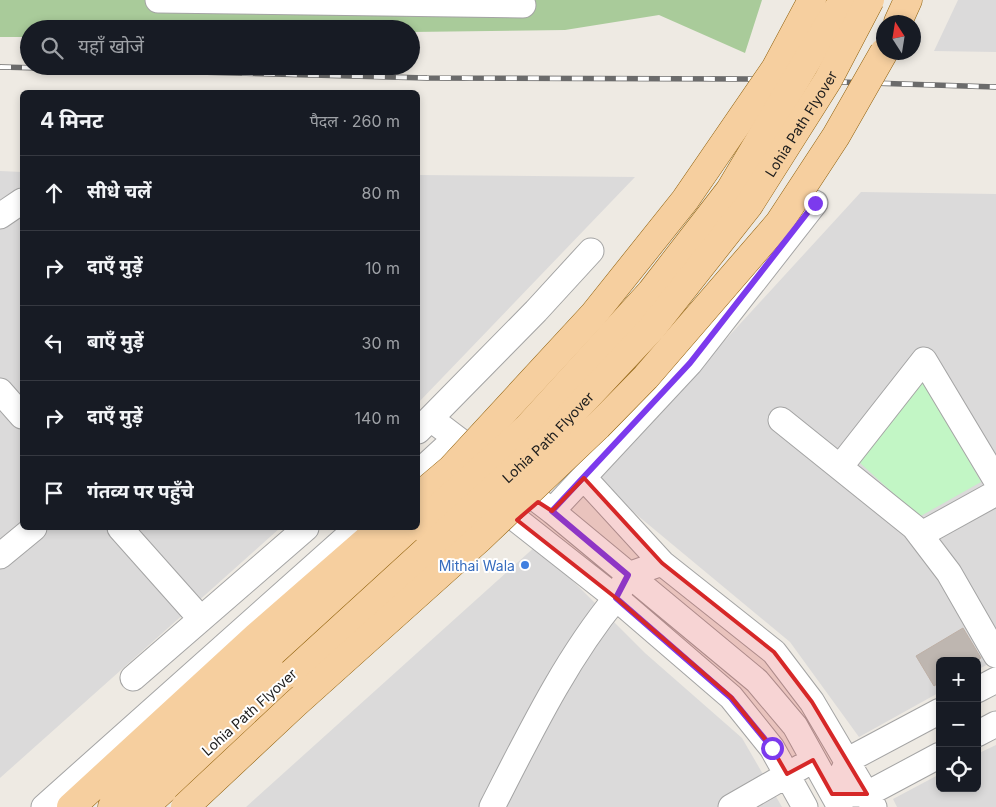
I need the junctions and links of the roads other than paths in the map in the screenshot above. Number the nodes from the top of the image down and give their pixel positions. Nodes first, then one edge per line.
1 (158, 0) edge
2 (812, 0) edge
3 (843, 0) edge
4 (870, 0) edge
5 (908, 0) edge
6 (523, 5) dead end
7 (901, 15) edge
8 (879, 60) edge
9 (20, 202) edge
10 (815, 203) dead end
11 (0, 216) edge
12 (591, 251) dead end
13 (0, 391) edge
14 (20, 414) edge
15 (781, 420) dead end
16 (424, 425) edge
17 (455, 439) junction
18 (840, 468) junction
19 (420, 471) edge
20 (584, 478) junction
21 (996, 480) edge
22 (996, 493) edge
23 (420, 495) edge
24 (545, 507) junction
25 (517, 520) junction
26 (420, 524) edge
27 (32, 530) edge
28 (122, 530) edge
29 (304, 530) edge
30 (355, 530) edge
31 (379, 530) edge
32 (414, 530) edge
33 (920, 535) junction
34 (0, 556) edge
35 (662, 563) junction
36 (628, 575) junction
37 (616, 598) junction
38 (201, 619) junction
39 (996, 655) edge
40 (283, 664) junction
41 (133, 678) dead end
42 (996, 680) edge
43 (981, 688) edge
44 (936, 712) edge
45 (996, 724) edge
46 (981, 732) edge
47 (936, 758) edge
48 (813, 760) junction
49 (848, 760) junction
50 (787, 774) junction
51 (836, 801) edge
52 (871, 801) edge
53 (44, 807) edge
54 (71, 807) edge
55 (112, 807) edge
56 (144, 807) edge
57 (185, 807) edge
58 (198, 807) edge
59 (492, 807) edge
60 (732, 807) edge
61 (805, 807) edge

1 - 6 street
2 - 23 main road, bridge
3 - 26 main road, Lohia Path Flyover, bridge
4 - 40 main road, Lohia Path Flyover, bridge
5 - 7 main road
8 - 57 main road, Lohia Path Flyover, bridge
9 - 11 street
10 - 20 street
12 - 16 street
13 - 14 street
15 - 18 street
16 - 17 street
17 - 19 street
17 - 24 street
18 - 21 street
18 - 33 street
20 - 24 street
20 - 35 street
22 - 33 street
24 - 25 street
24 - 36 street
25 - 37 street
25 - 58 street
27 - 34 street
28 - 38 street
29 - 38 street
30 - 53 street
31 - 54 main road
32 - 40 main road, Lohia Path Flyover
33 - 39 street
35 - 36 street
35 - 49 street
36 - 37 street
36 - 48 street
37 - 50 street
37 - 59 street
38 - 41 street
40 - 55 main road, Lohia Path Flyover
40 - 56 main road, Lohia Path Flyover
42 - 43 street
44 - 49 street
45 - 46 street
47 - 52 street
48 - 50 street
48 - 51 street
49 - 51 street
49 - 52 street
50 - 60 street
50 - 61 street
51 - 52 street

